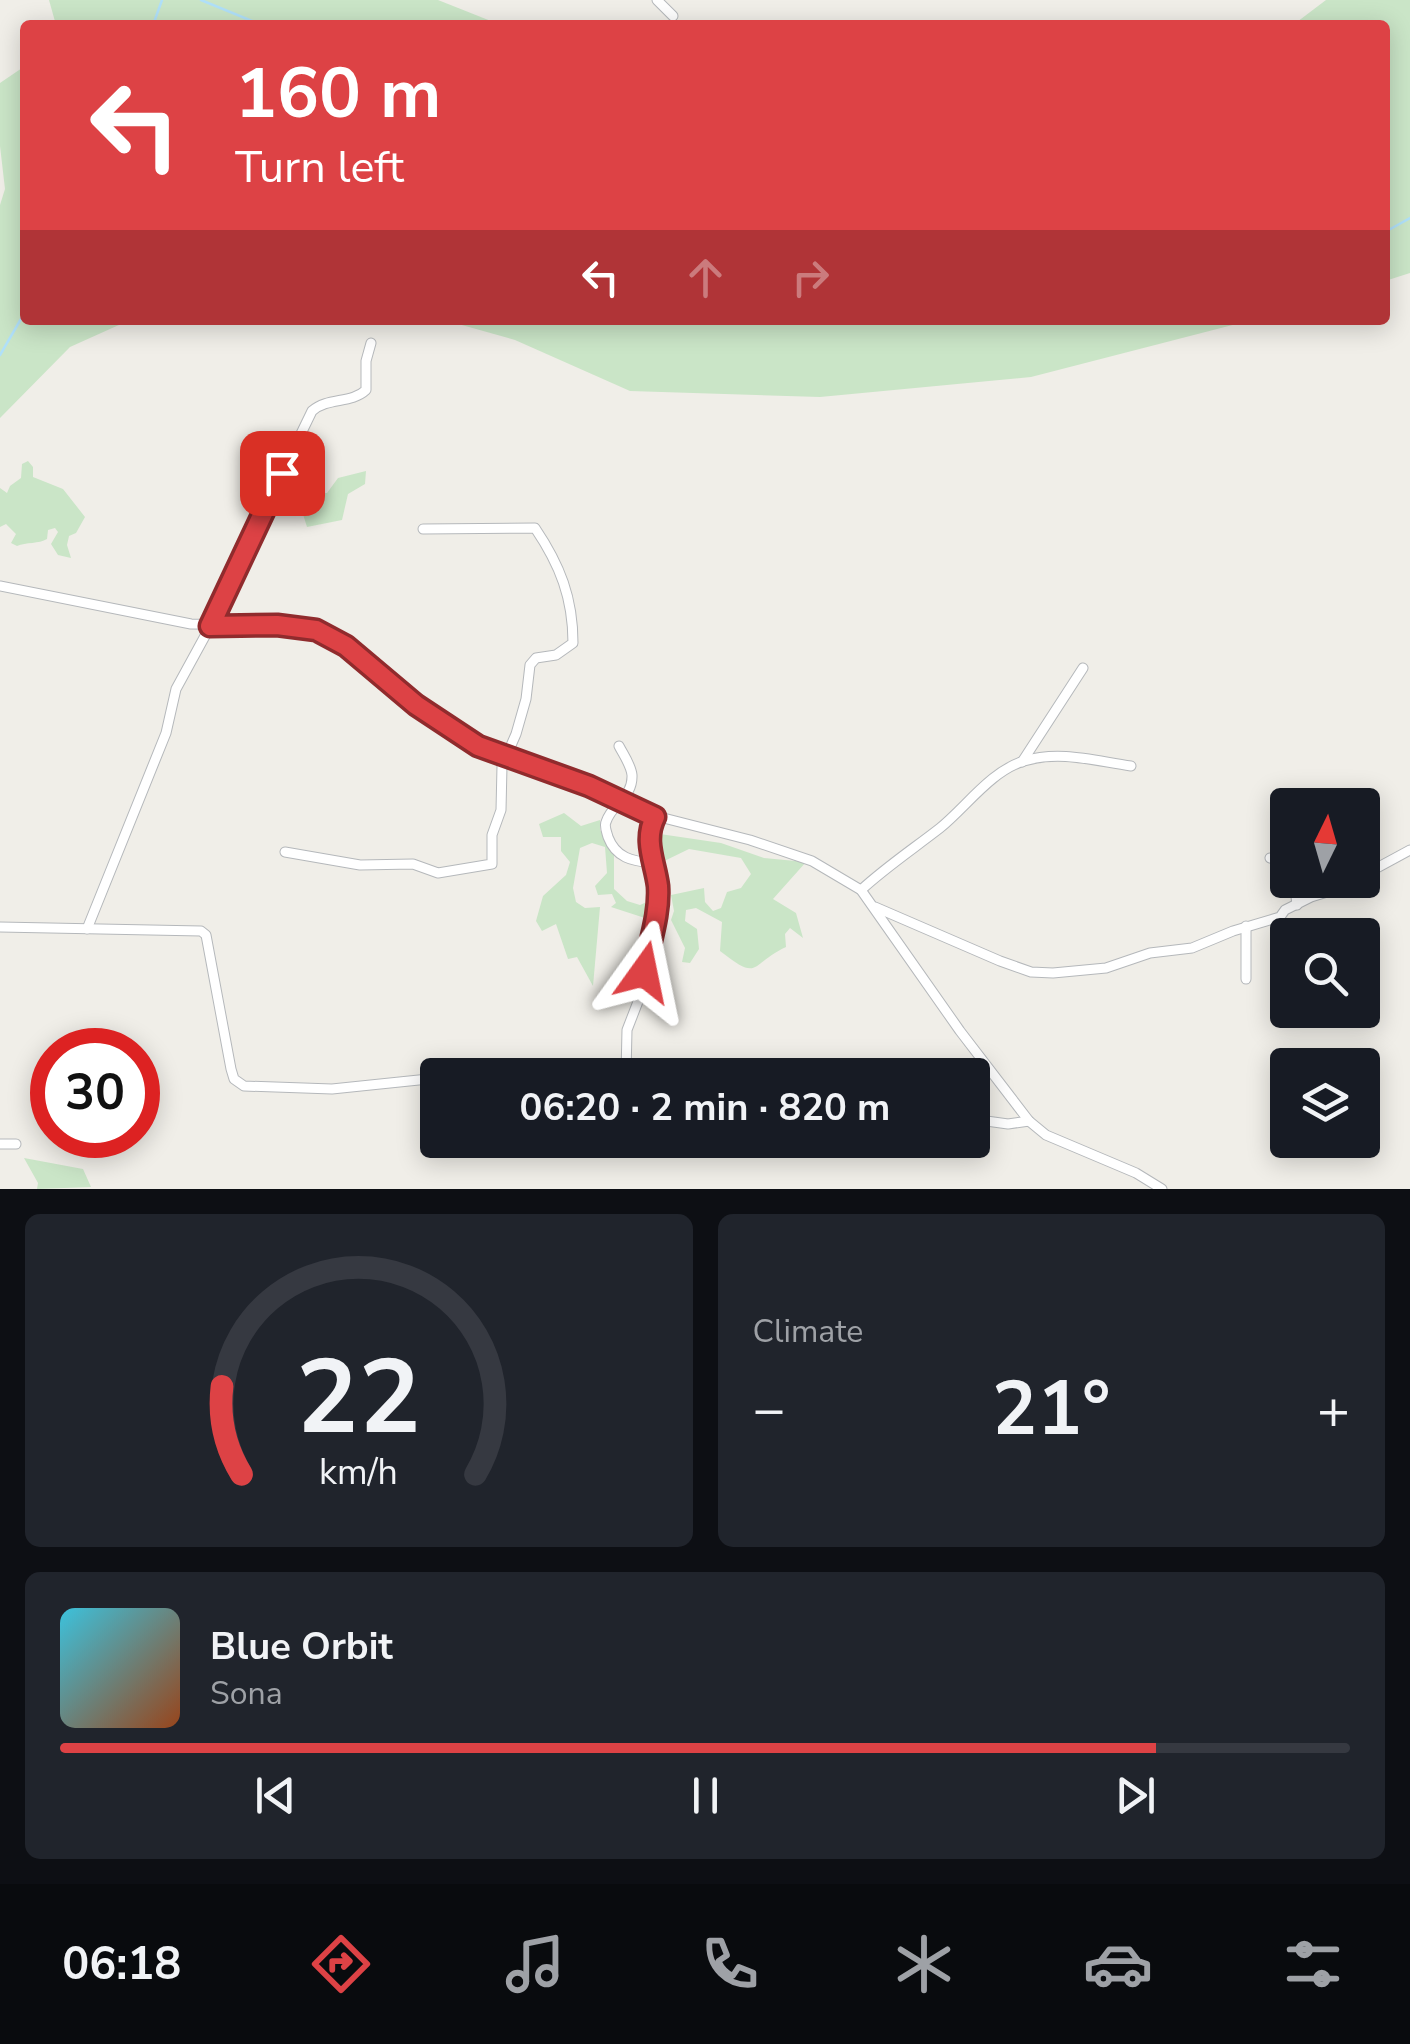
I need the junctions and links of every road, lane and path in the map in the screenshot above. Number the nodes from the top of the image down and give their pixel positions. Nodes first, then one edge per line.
1 (657, 0) edge
2 (673, 16) dead end
3 (371, 342) dead end
4 (423, 528) dead end
5 (0, 586) edge
6 (210, 626) junction
7 (1083, 668) dead end
8 (619, 746) dead end
9 (505, 755) junction
10 (1022, 762) junction
11 (1131, 766) dead end
12 (621, 803) junction
13 (655, 817) junction
14 (1410, 850) edge
15 (285, 852) dead end
16 (652, 863) junction
17 (1380, 866) edge
18 (860, 890) junction
19 (1296, 898) edge
20 (1313, 898) edge
21 (1297, 905) junction
22 (872, 906) junction
23 (1246, 926) junction
24 (0, 927) edge
25 (87, 929) junction
26 (1246, 979) dead end
27 (626, 1058) edge
28 (420, 1080) edge
29 (990, 1121) edge
30 (1029, 1121) junction
31 (0, 1144) edge
32 (16, 1144) dead end
33 (1162, 1189) edge

1 - 2 street
3 - 6 street
4 - 9 street
5 - 6 street
6 - 9 street
6 - 25 street
7 - 10 street
8 - 12 street
9 - 12 street
9 - 15 street
10 - 11 street
10 - 18 street
12 - 13 street
12 - 16 street
13 - 16 street
13 - 18 street
14 - 17 street
16 - 27 street
18 - 22 street
19 - 21 street
20 - 21 street
21 - 23 street
22 - 23 street
22 - 30 street
23 - 26 street
24 - 25 street
25 - 28 street
29 - 30 street
30 - 33 street
31 - 32 street

